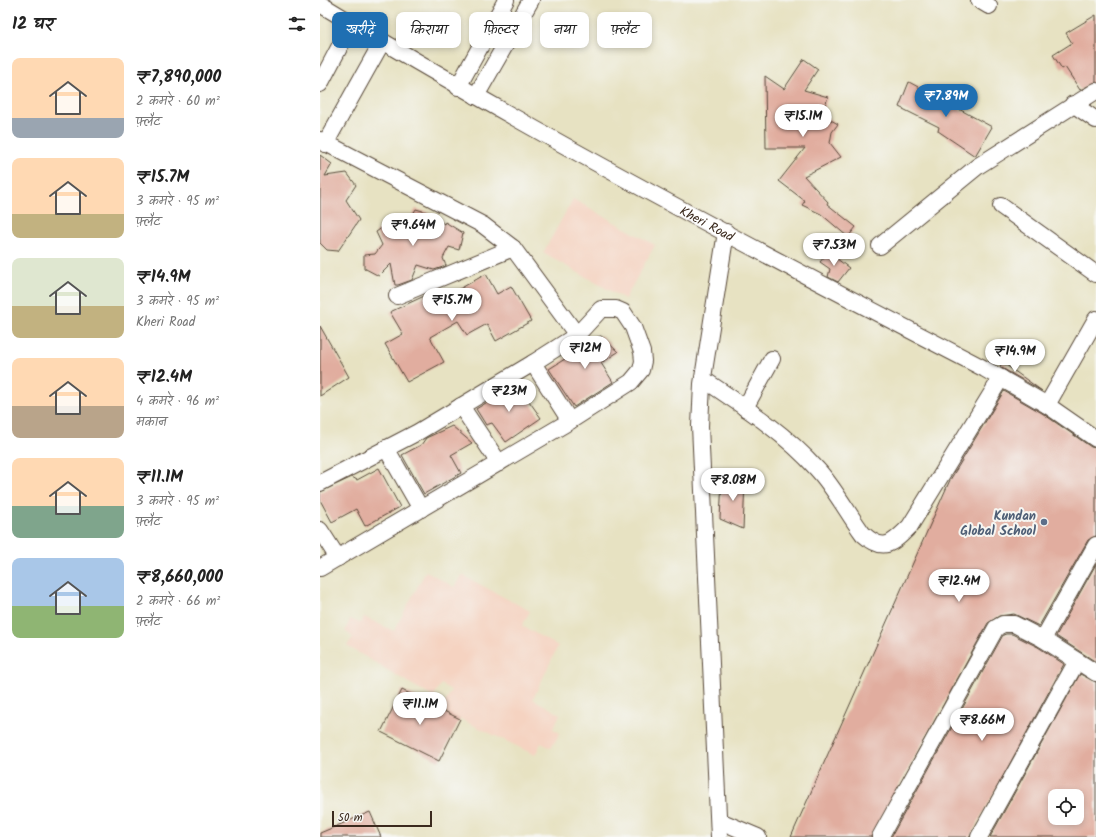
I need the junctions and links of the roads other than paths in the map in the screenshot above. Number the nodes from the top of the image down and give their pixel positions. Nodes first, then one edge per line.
1 (506, 0) edge
2 (531, 0) edge
3 (320, 4) edge
4 (333, 12) edge
5 (388, 46) edge
6 (339, 48) edge
7 (378, 48) edge
8 (320, 84) edge
9 (458, 87) junction
10 (1096, 91) edge
11 (476, 96) junction
12 (1073, 104) junction
13 (1096, 120) edge
14 (323, 142) edge
15 (1001, 206) dead end
16 (726, 232) junction
17 (880, 246) dead end
18 (513, 248) junction
19 (1096, 274) edge
20 (397, 296) dead end
21 (1096, 319) edge
22 (577, 335) junction
23 (772, 359) dead end
24 (533, 363) junction
25 (1001, 378) junction
26 (703, 379) junction
27 (1047, 405) junction
28 (461, 406) junction
29 (745, 408) junction
30 (570, 421) junction
31 (1096, 439) edge
32 (386, 448) junction
33 (499, 463) junction
34 (320, 483) edge
35 (421, 509) junction
36 (320, 530) edge
37 (1096, 545) edge
38 (338, 558) junction
39 (320, 568) edge
40 (1043, 639) junction
41 (1078, 661) junction
42 (1096, 673) edge
43 (720, 821) junction
44 (719, 837) edge
45 (758, 837) edge
46 (880, 837) edge
47 (979, 837) edge

1 - 9 street
2 - 11 street
3 - 4 street, Kheri Road
5 - 9 street, Kheri Road
6 - 8 street
7 - 14 street
9 - 11 street, Kheri Road
10 - 12 street
11 - 16 street, Kheri Road
12 - 13 street
12 - 17 street
14 - 18 street
15 - 19 street
16 - 25 street, Kheri Road
16 - 26 street
18 - 20 street
18 - 22 street
21 - 27 street
22 - 24 street
22 - 30 street
23 - 29 street
24 - 28 street
24 - 30 street
25 - 27 street, Kheri Road
25 - 29 street
26 - 29 street
26 - 43 street
27 - 31 street, Kheri Road
28 - 32 street
28 - 33 street
30 - 33 street
32 - 34 street
32 - 35 street
33 - 35 street
35 - 38 street
36 - 38 street
37 - 40 street
38 - 39 street
40 - 41 street
40 - 46 street
41 - 42 street
41 - 47 street
43 - 44 street
43 - 45 street

